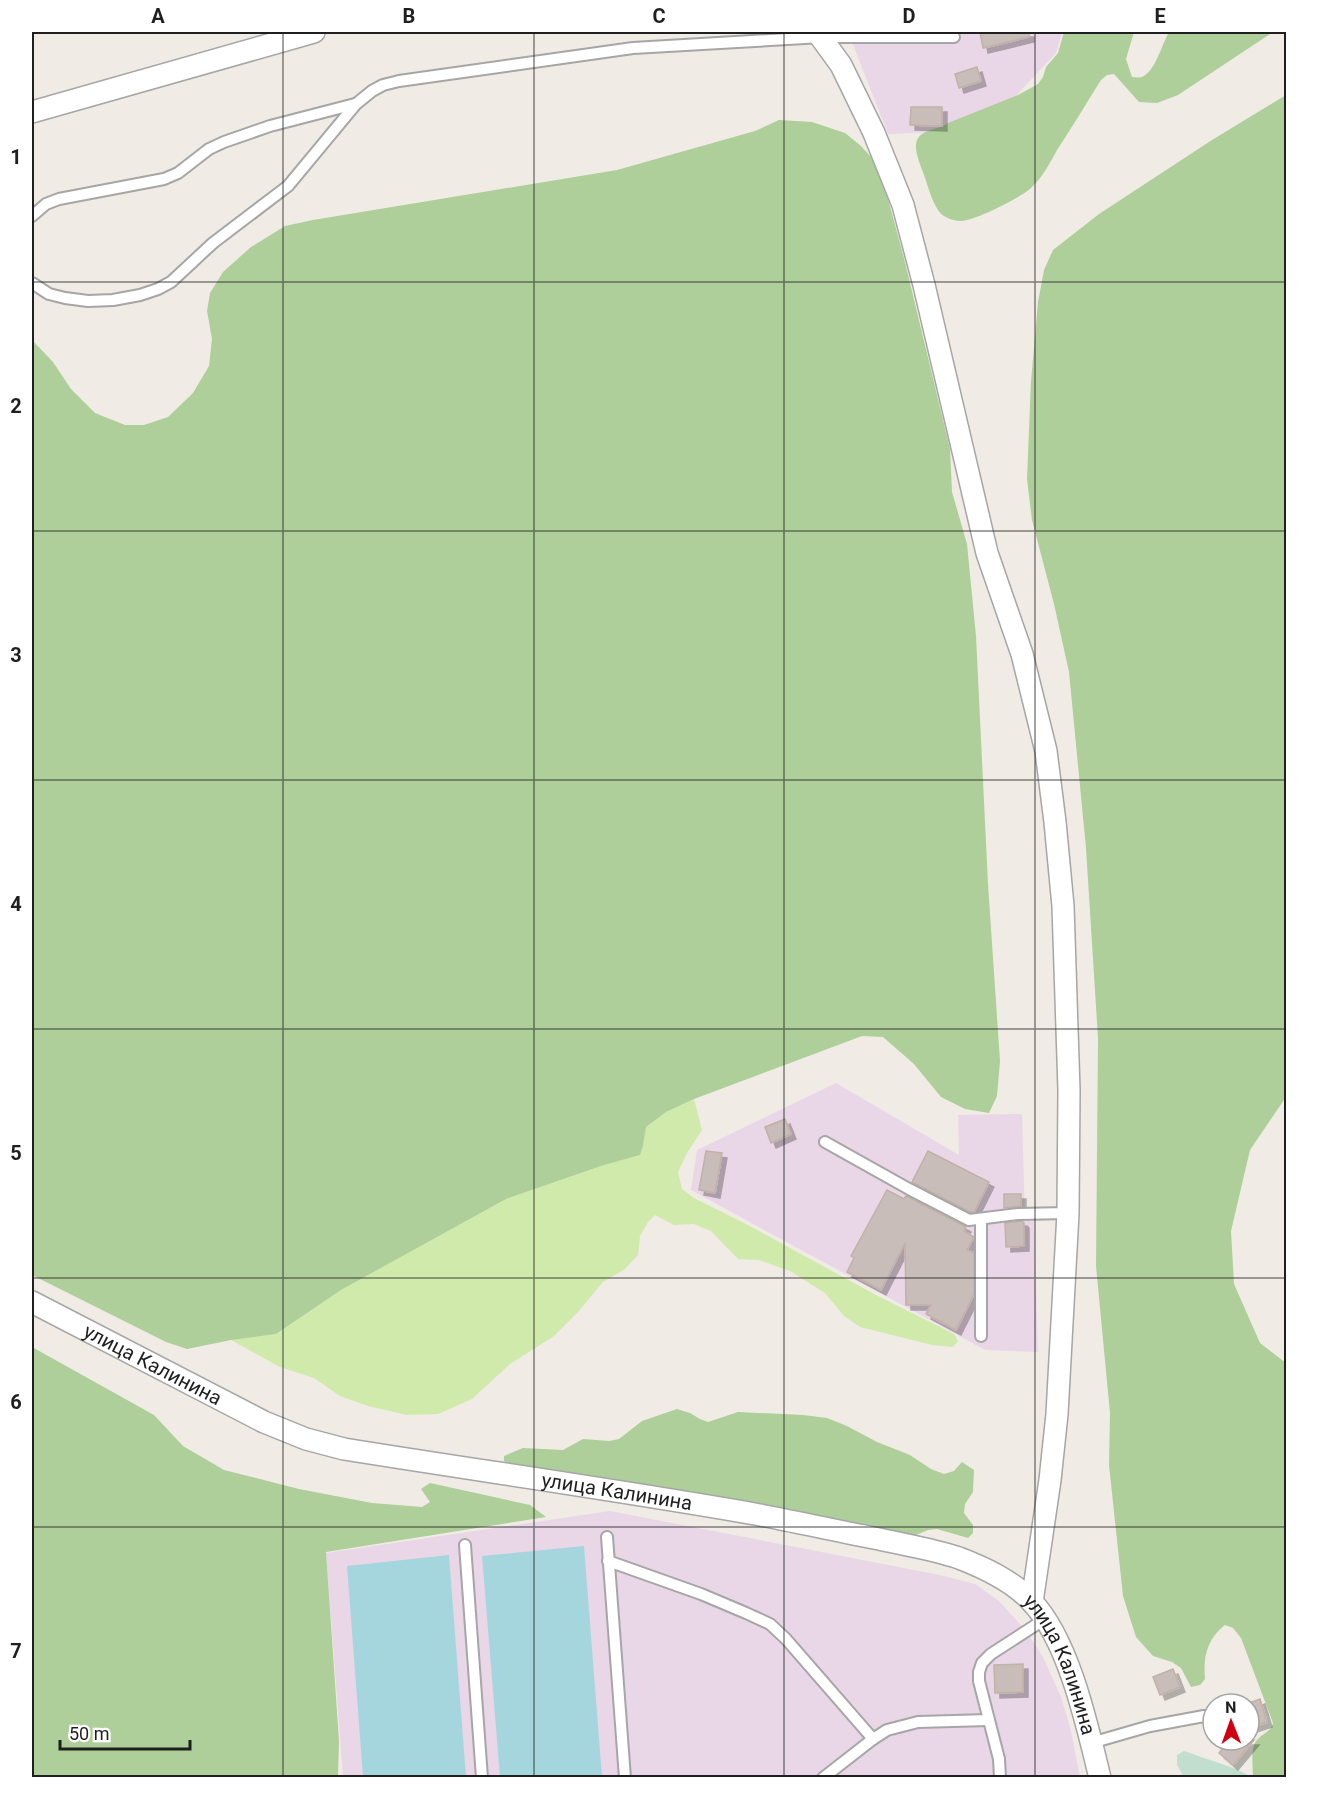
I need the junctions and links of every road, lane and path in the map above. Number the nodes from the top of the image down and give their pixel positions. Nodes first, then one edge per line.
1 (314, 32) edge
2 (819, 34) edge
3 (954, 37) dead end
4 (356, 104) junction
5 (32, 112) edge
6 (32, 216) edge
7 (32, 283) edge
8 (825, 1142) dead end
9 (1068, 1213) junction
10 (981, 1220) junction
11 (32, 1302) edge
12 (981, 1336) dead end
13 (607, 1537) dead end
14 (465, 1545) dead end
15 (608, 1561) junction
16 (1032, 1602) junction
17 (1045, 1619) junction
18 (1201, 1717) edge
19 (989, 1720) junction
20 (873, 1739) junction
21 (1091, 1743) junction
22 (482, 1778) edge
23 (625, 1778) edge
24 (823, 1778) edge
25 (1000, 1778) edge
26 (1100, 1778) edge

1 - 5 street
2 - 3 lane
2 - 4 lane
2 - 9 street
4 - 6 lane
4 - 7 lane
8 - 10 lane
9 - 10 lane
9 - 16 street
10 - 12 lane
11 - 16 street, улица Калинина
13 - 15 lane
14 - 22 lane
15 - 20 lane
15 - 23 lane
16 - 17 street, улица Калинина
17 - 19 lane
17 - 21 street, улица Калинина
18 - 21 lane
19 - 20 lane
19 - 25 lane
20 - 24 lane
21 - 26 street, улица Калинина

